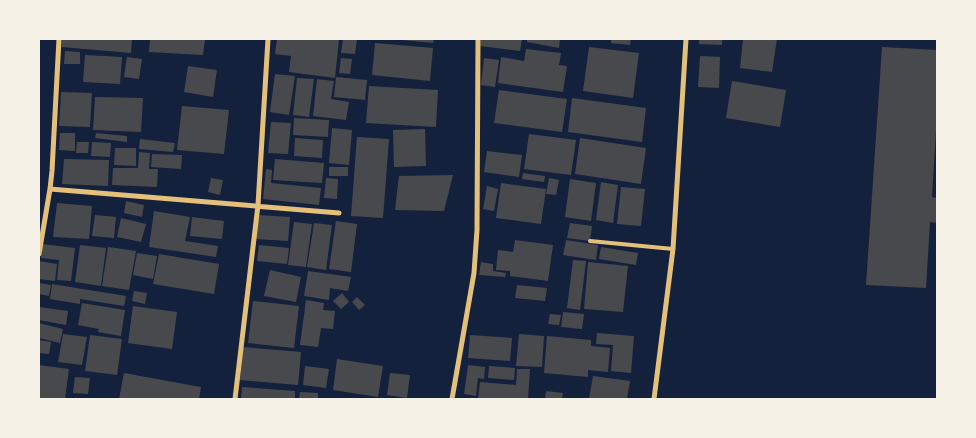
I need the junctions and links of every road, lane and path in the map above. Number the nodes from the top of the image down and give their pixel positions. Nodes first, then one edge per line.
1 (59, 39) edge
2 (268, 39) edge
3 (478, 39) edge
4 (686, 39) edge
5 (50, 189) junction
6 (258, 206) junction
7 (339, 213) dead end
8 (590, 241) dead end
9 (673, 249) junction
10 (39, 254) edge
11 (235, 399) edge
12 (452, 399) edge
13 (654, 399) edge

1 - 5 street
2 - 6 street
3 - 12 street
4 - 9 street
5 - 6 street
5 - 10 street
6 - 7 street
6 - 11 street
8 - 9 lane
9 - 13 street

